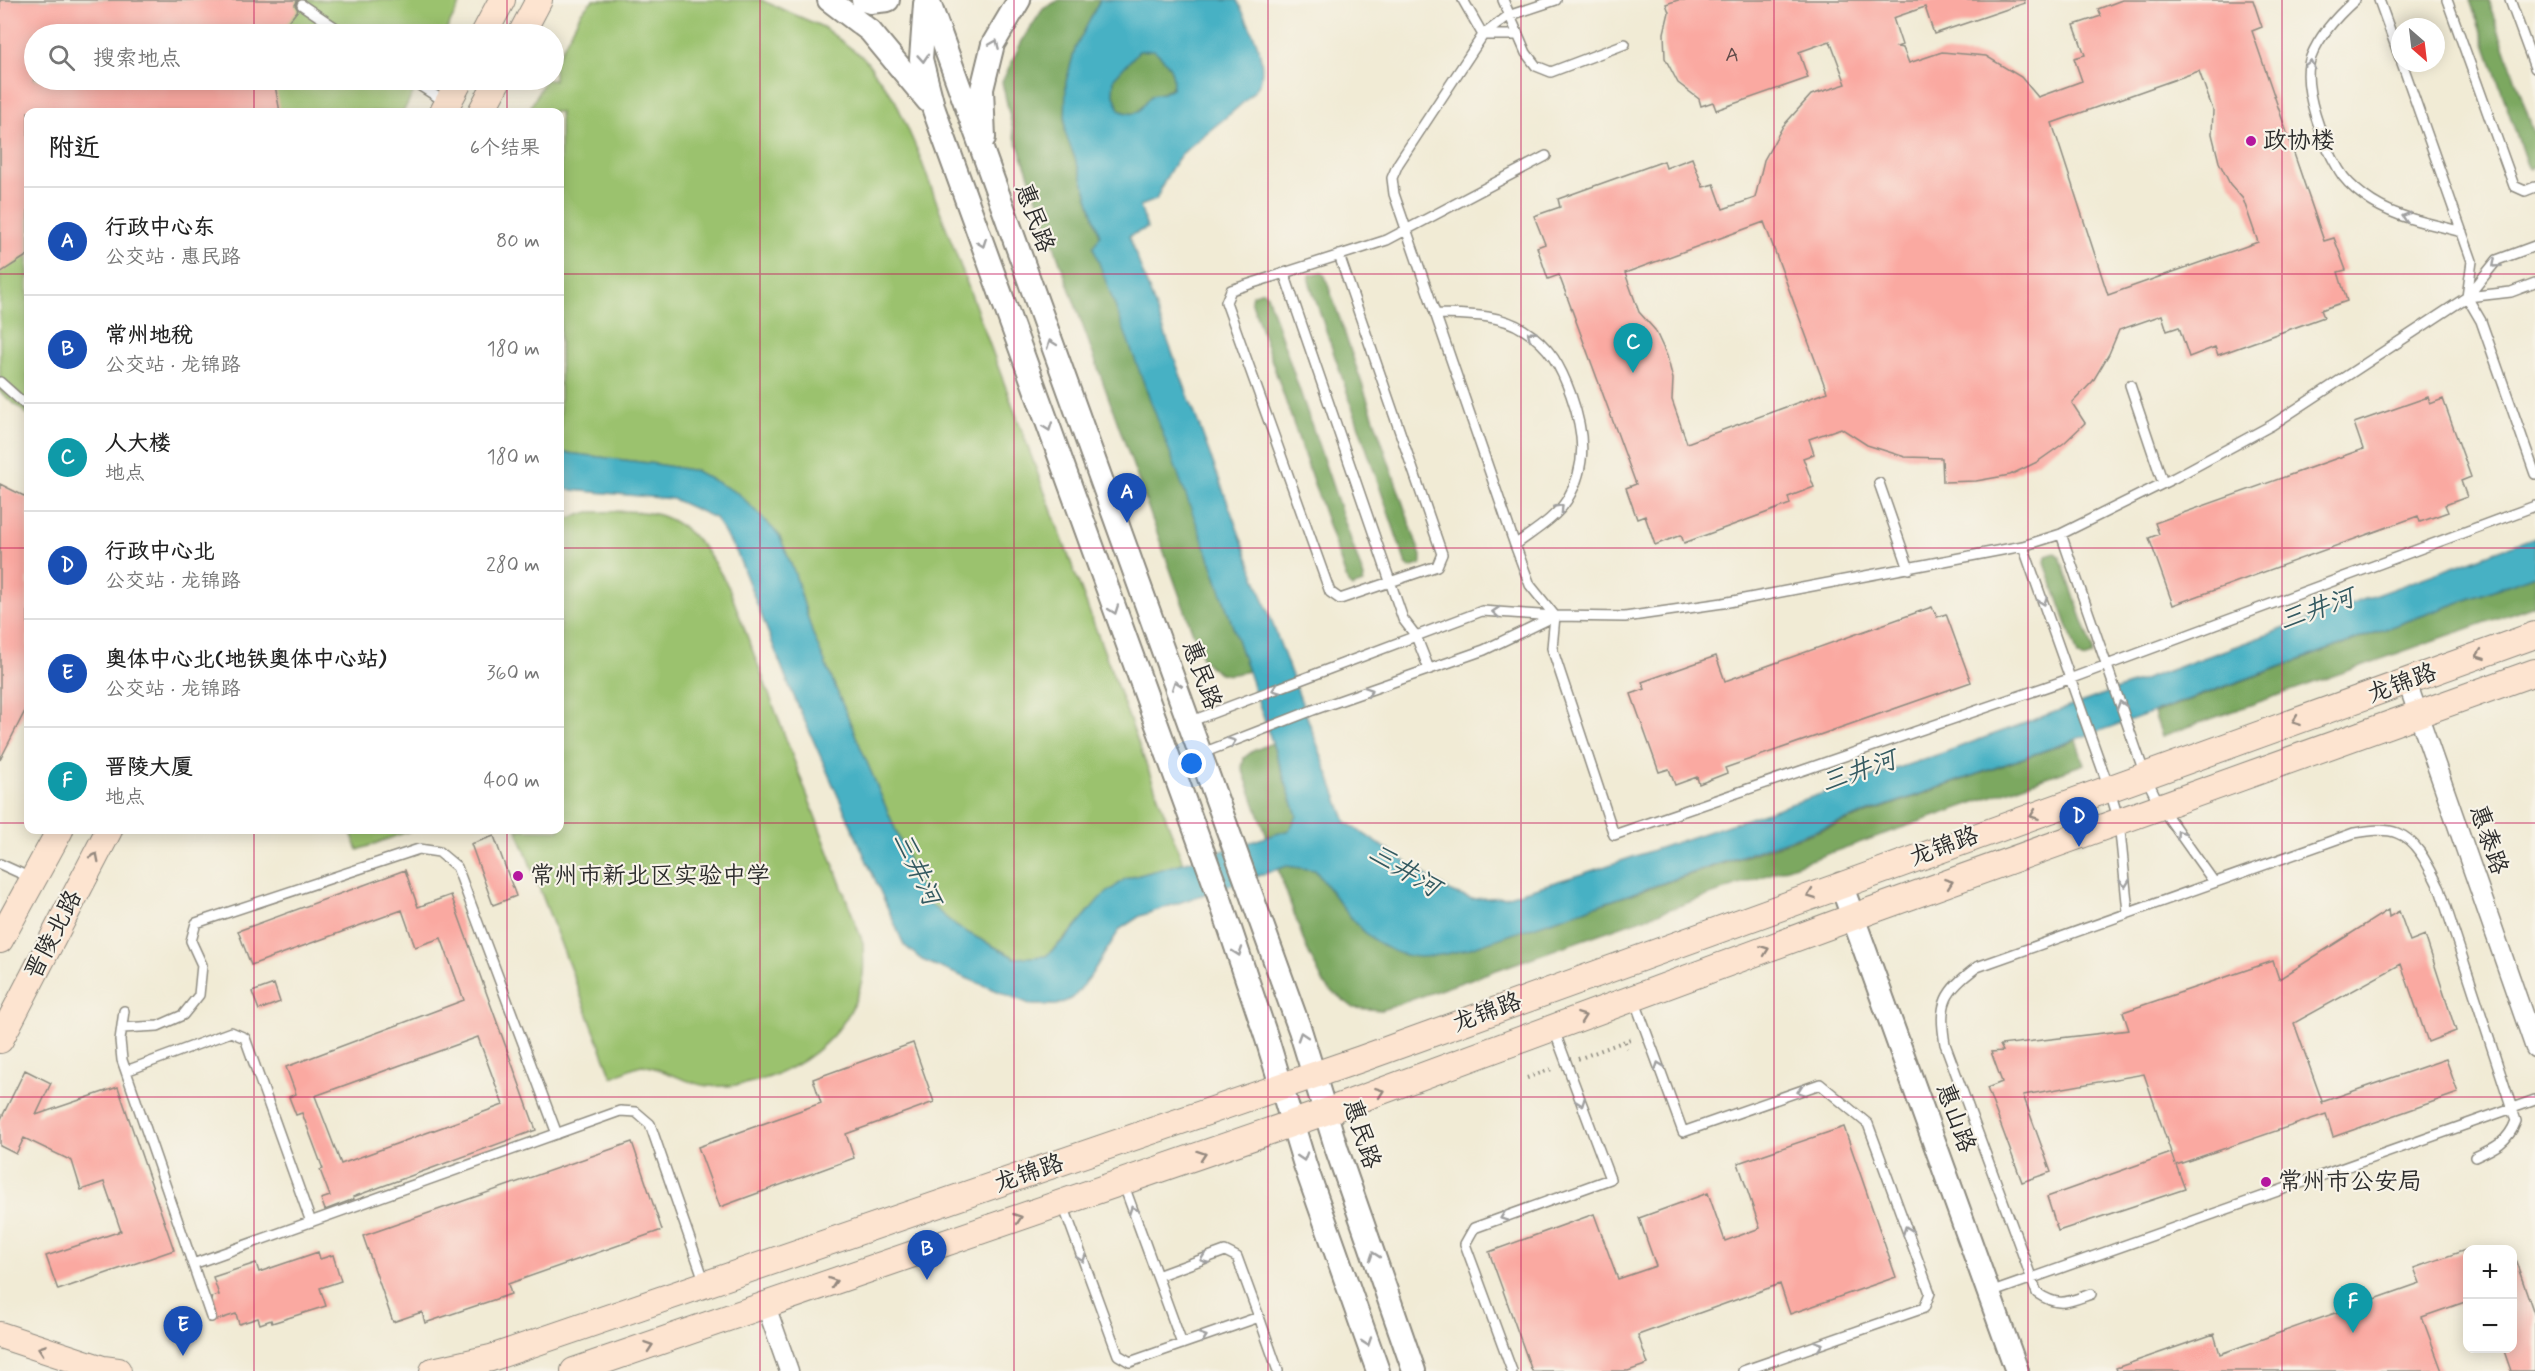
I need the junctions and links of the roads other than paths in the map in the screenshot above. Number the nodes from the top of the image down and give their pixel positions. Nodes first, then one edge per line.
1 (502, 0) edge
2 (539, 0) edge
3 (829, 0) edge
4 (863, 0) edge
5 (888, 0) edge
6 (927, 0) edge
7 (1019, 0) edge
8 (1463, 0) edge
9 (1503, 0) edge
10 (1556, 0) edge
11 (2355, 0) edge
12 (2379, 0) edge
13 (2447, 0) edge
14 (2510, 0) edge
15 (302, 5) dead end
16 (1508, 16) junction
17 (330, 24) edge
18 (489, 24) edge
19 (526, 24) edge
20 (2391, 33) edge
21 (1483, 35) junction
22 (1518, 35) junction
23 (1625, 44) dead end
24 (2535, 68) edge
25 (2405, 72) edge
26 (424, 90) edge
27 (455, 90) edge
28 (493, 90) edge
29 (446, 108) edge
30 (483, 108) edge
31 (934, 110) junction
32 (1546, 156) dead end
33 (986, 164) junction
34 (2535, 187) edge
35 (1407, 231) junction
36 (2462, 232) junction
37 (2535, 246) edge
38 (1339, 255) junction
39 (1284, 273) junction
40 (2535, 283) edge
41 (2467, 297) junction
42 (1435, 314) junction
43 (0, 382) edge
44 (2130, 385) dead end
45 (24, 403) edge
46 (2535, 474) edge
47 (1879, 483) dead end
48 (2163, 483) junction
49 (2535, 507) edge
50 (2061, 534) junction
51 (1515, 544) junction
52 (2023, 546) junction
53 (1910, 569) junction
54 (1390, 582) junction
55 (1555, 616) junction
56 (1416, 636) junction
57 (2535, 636) edge
58 (2107, 664) junction
59 (1429, 669) junction
60 (2535, 672) edge
61 (2072, 678) junction
62 (2407, 682) junction
63 (2418, 713) junction
64 (1189, 722) junction
65 (1200, 754) junction
66 (2145, 775) junction
67 (2109, 788) junction
68 (2160, 806) junction
69 (2119, 821) junction
70 (58, 834) edge
71 (107, 834) edge
72 (0, 864) edge
73 (33, 879) junction
74 (2214, 882) junction
75 (1841, 884) junction
76 (2128, 912) junction
77 (1853, 917) junction
78 (0, 940) edge
79 (1634, 998) junction
80 (124, 1011) dead end
81 (122, 1028) junction
82 (1553, 1028) junction
83 (0, 1040) edge
84 (2535, 1048) edge
85 (126, 1071) junction
86 (1314, 1075) junction
87 (1281, 1086) junction
88 (2535, 1100) edge
89 (2512, 1108) junction
90 (1325, 1112) junction
91 (1293, 1123) junction
92 (557, 1134) junction
93 (2475, 1157) dead end
94 (1123, 1182) junction
95 (1062, 1203) junction
96 (311, 1222) junction
97 (193, 1264) junction
98 (1156, 1276) junction
99 (2030, 1279) junction
100 (706, 1285) junction
101 (1990, 1293) junction
102 (2091, 1294) dead end
103 (766, 1306) junction
104 (211, 1317) dead end
105 (1259, 1317) junction
106 (0, 1335) edge
107 (1182, 1344) junction
108 (118, 1371) edge
109 (433, 1371) edge
110 (574, 1371) edge
111 (789, 1371) edge
112 (1278, 1371) edge
113 (1378, 1371) edge
114 (1414, 1371) edge
115 (1512, 1371) edge
116 (1743, 1371) edge
117 (2017, 1371) edge

1 - 18 main road
2 - 19 main road
3 - 31 street
4 - 5 street
6 -> 31 street, 惠民路
6 - 33 street, 惠民路
33 -> 7 street
8 - 21 lane
9 - 16 lane
10 - 16 lane
36 -> 11 lane
12 - 20 lane
13 - 34 lane
14 - 24 lane
15 - 17 lane
16 - 21 lane
16 - 22 lane
21 - 22 lane
21 - 35 lane
22 - 23 lane
25 - 36 lane
26 - 29 lane
27 - 29 main road
28 - 30 main road
31 -> 87 street, 惠民路
32 - 35 lane
64 -> 33 street, 惠民路
35 - 38 lane
35 - 42 lane
36 - 41 lane
37 -> 41 lane
38 - 39 lane
38 - 54 lane
39 - 54 lane
39 - 54 lane
40 - 41 lane
41 - 46 lane
41 - 48 lane
42 - 51 lane
51 -> 42 lane
43 - 45 lane
44 - 48 lane
47 - 53 lane
48 - 50 lane
49 - 58 lane
50 - 52 lane
50 - 58 lane
51 - 55 lane
52 - 53 lane
52 -> 61 lane
53 - 55 lane
54 - 56 lane
55 -> 56 lane
55 - 59 lane
55 - 61 lane
56 - 59 lane
56 -> 64 lane
57 -> 62 main road, 龙锦路
58 - 61 lane
66 -> 58 lane
65 -> 59 lane
60 - 63 main road, 龙锦路
61 - 67 lane
62 - 63 street, 惠泰路
62 -> 66 main road, 龙锦路
63 - 68 main road, 龙锦路
63 - 84 street, 惠泰路
64 - 65 street, 惠民路
86 -> 65 street, 惠民路
66 - 67 main road, 龙锦路
66 - 68 lane
67 - 69 lane
67 -> 75 main road, 龙锦路
68 - 69 main road, 龙锦路
74 -> 68 lane
69 -> 76 lane
77 -> 69 main road, 龙锦路
70 - 73 main road, 晋陵北路
83 -> 71 main road, 晋陵北路
72 - 73 lane
73 - 78 main road, 晋陵北路
74 - 76 lane
74 - 89 lane
75 - 77 street, 惠山路
75 -> 86 main road, 龙锦路
76 - 99 lane
79 -> 77 main road, 龙锦路
77 - 101 street, 惠山路
82 -> 79 main road, 龙锦路
116 -> 79 lane
80 - 81 lane
81 - 85 lane
81 - 92 lane
90 -> 82 main road, 龙锦路
82 -> 115 lane
85 - 96 lane
85 - 97 lane
86 - 87 main road, 龙锦路
86 - 90 street, 惠民路
87 - 91 street, 惠民路
87 - 100 main road, 龙锦路
88 - 89 lane
89 - 93 lane
89 - 99 lane
90 - 91 main road, 龙锦路
114 -> 90 street, 惠民路
94 -> 91 main road, 龙锦路
91 -> 113 street, 惠民路
92 - 96 lane
92 - 100 lane
94 - 95 main road, 龙锦路
98 -> 94 lane
103 -> 95 main road, 龙锦路
95 -> 107 lane
96 - 97 lane
97 - 104 lane
105 -> 98 lane
98 - 107 lane
99 - 101 lane
99 - 102 lane
100 - 109 main road, 龙锦路
101 - 117 street, 惠山路
110 -> 103 main road, 龙锦路
103 - 111 street
107 -> 105 lane
105 - 112 lane
108 -> 106 main road

